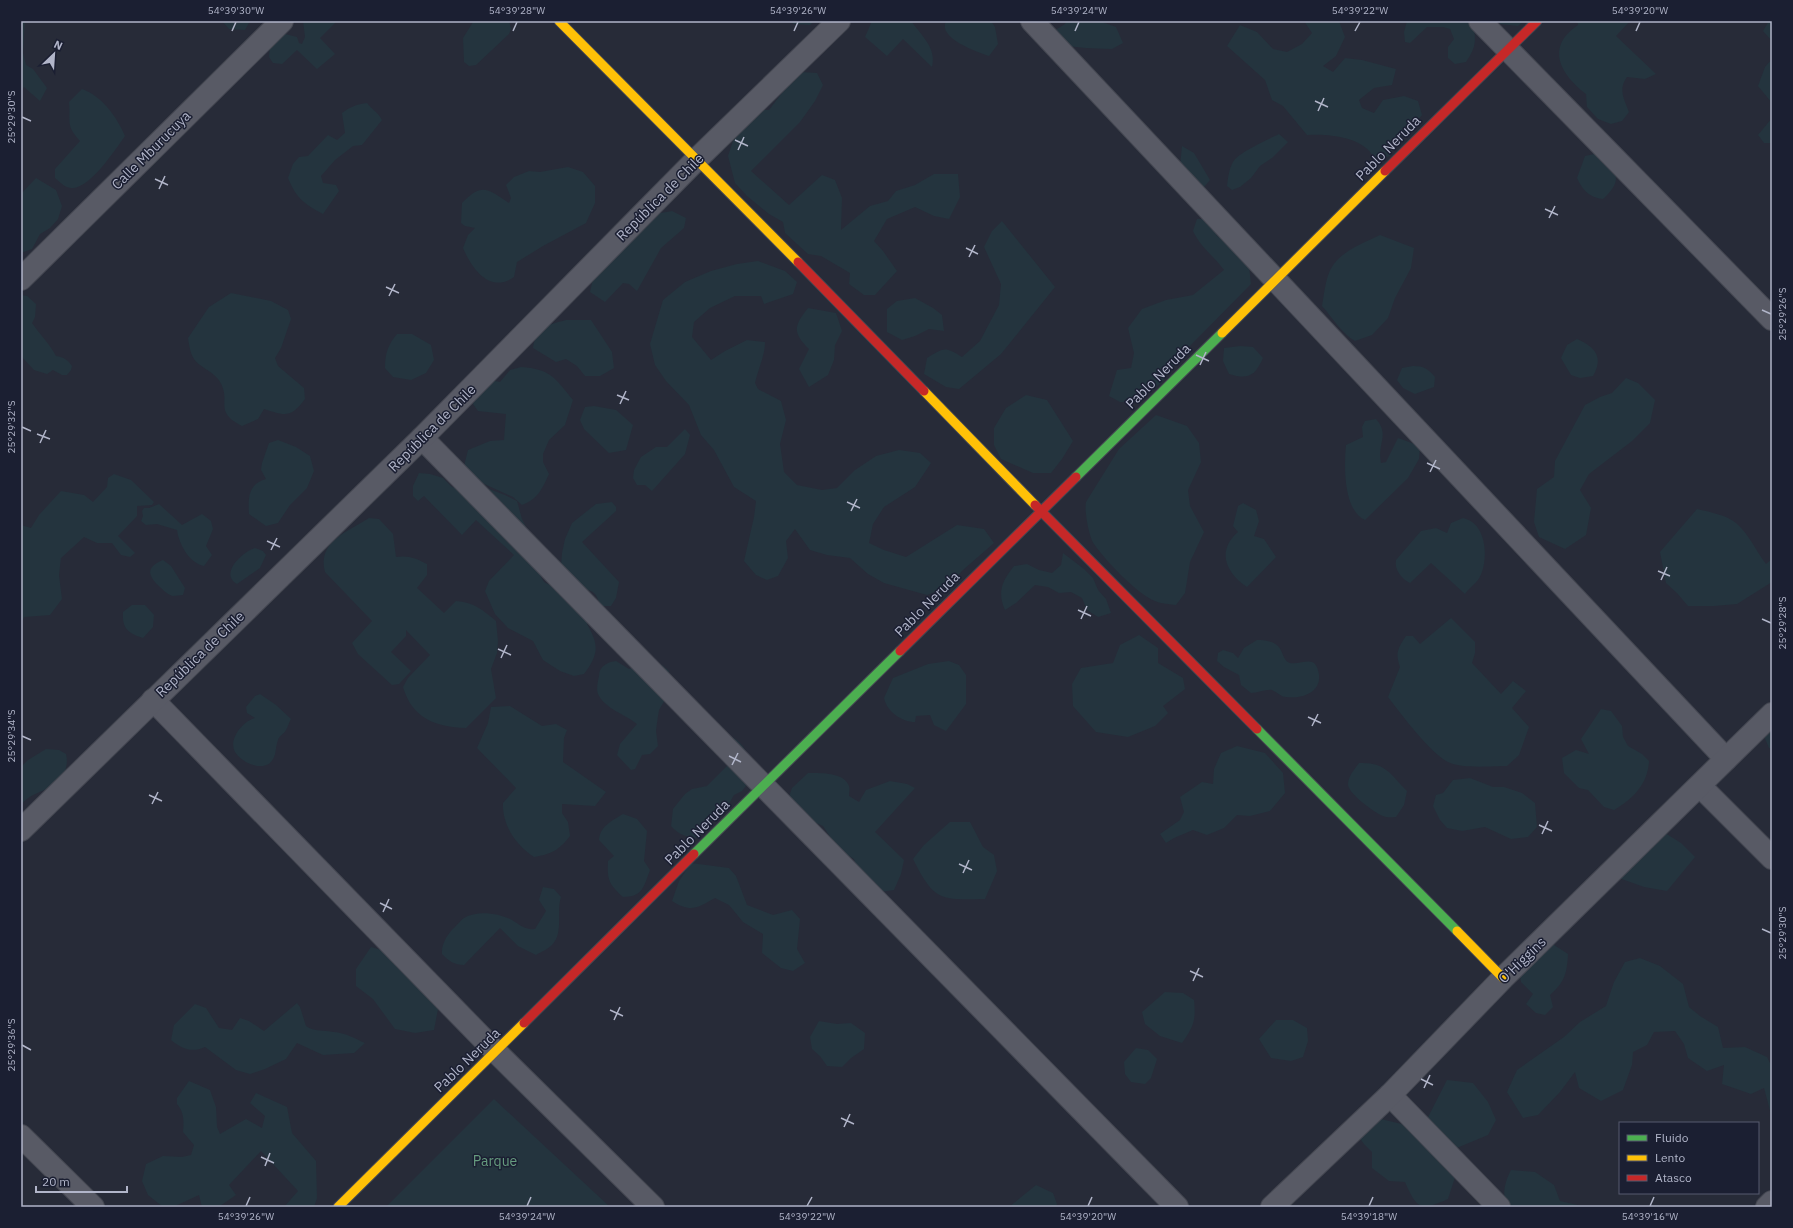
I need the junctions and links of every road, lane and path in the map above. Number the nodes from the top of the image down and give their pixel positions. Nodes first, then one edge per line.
1 (282, 21) edge
2 (559, 21) edge
3 (839, 21) edge
4 (1032, 21) edge
5 (1480, 21) edge
6 (1537, 21) edge
7 (1508, 50) junction
8 (697, 159) junction
9 (1276, 279) junction
10 (21, 280) edge
11 (1772, 319) edge
12 (422, 438) junction
13 (1041, 511) junction
14 (154, 700) junction
15 (1772, 714) edge
16 (1726, 759) junction
17 (764, 786) junction
18 (1700, 786) junction
19 (21, 830) edge
20 (1772, 858) edge
21 (1503, 978) junction
22 (496, 1052) junction
23 (1390, 1095) junction
24 (21, 1136) edge
25 (1772, 1202) edge
26 (93, 1207) edge
27 (338, 1207) edge
28 (653, 1207) edge
29 (1177, 1207) edge
30 (1272, 1207) edge
31 (1499, 1207) edge
32 (1767, 1207) edge

1 - 10 street, Calle Mburucuya
2 - 8 street
3 - 8 street, República de Chile
4 - 9 street
5 - 7 street
6 - 7 street, Pablo Neruda
7 - 9 street, Pablo Neruda
7 - 11 street
8 - 12 street, República de Chile
8 - 13 street
9 - 13 street, Pablo Neruda
9 - 16 street
12 - 14 street, República de Chile
12 - 17 street
13 - 17 street, Pablo Neruda
13 - 21 street
14 - 19 street, República de Chile
14 - 22 street
15 - 16 street, O'Higgins
16 - 18 street, O'Higgins
17 - 22 street, Pablo Neruda
17 - 29 street
18 - 20 street
18 - 21 street, O'Higgins
21 - 23 street, O'Higgins
22 - 27 street, Pablo Neruda
22 - 28 street
23 - 30 street, O'Higgins
23 - 31 street
24 - 26 street
25 - 32 street

